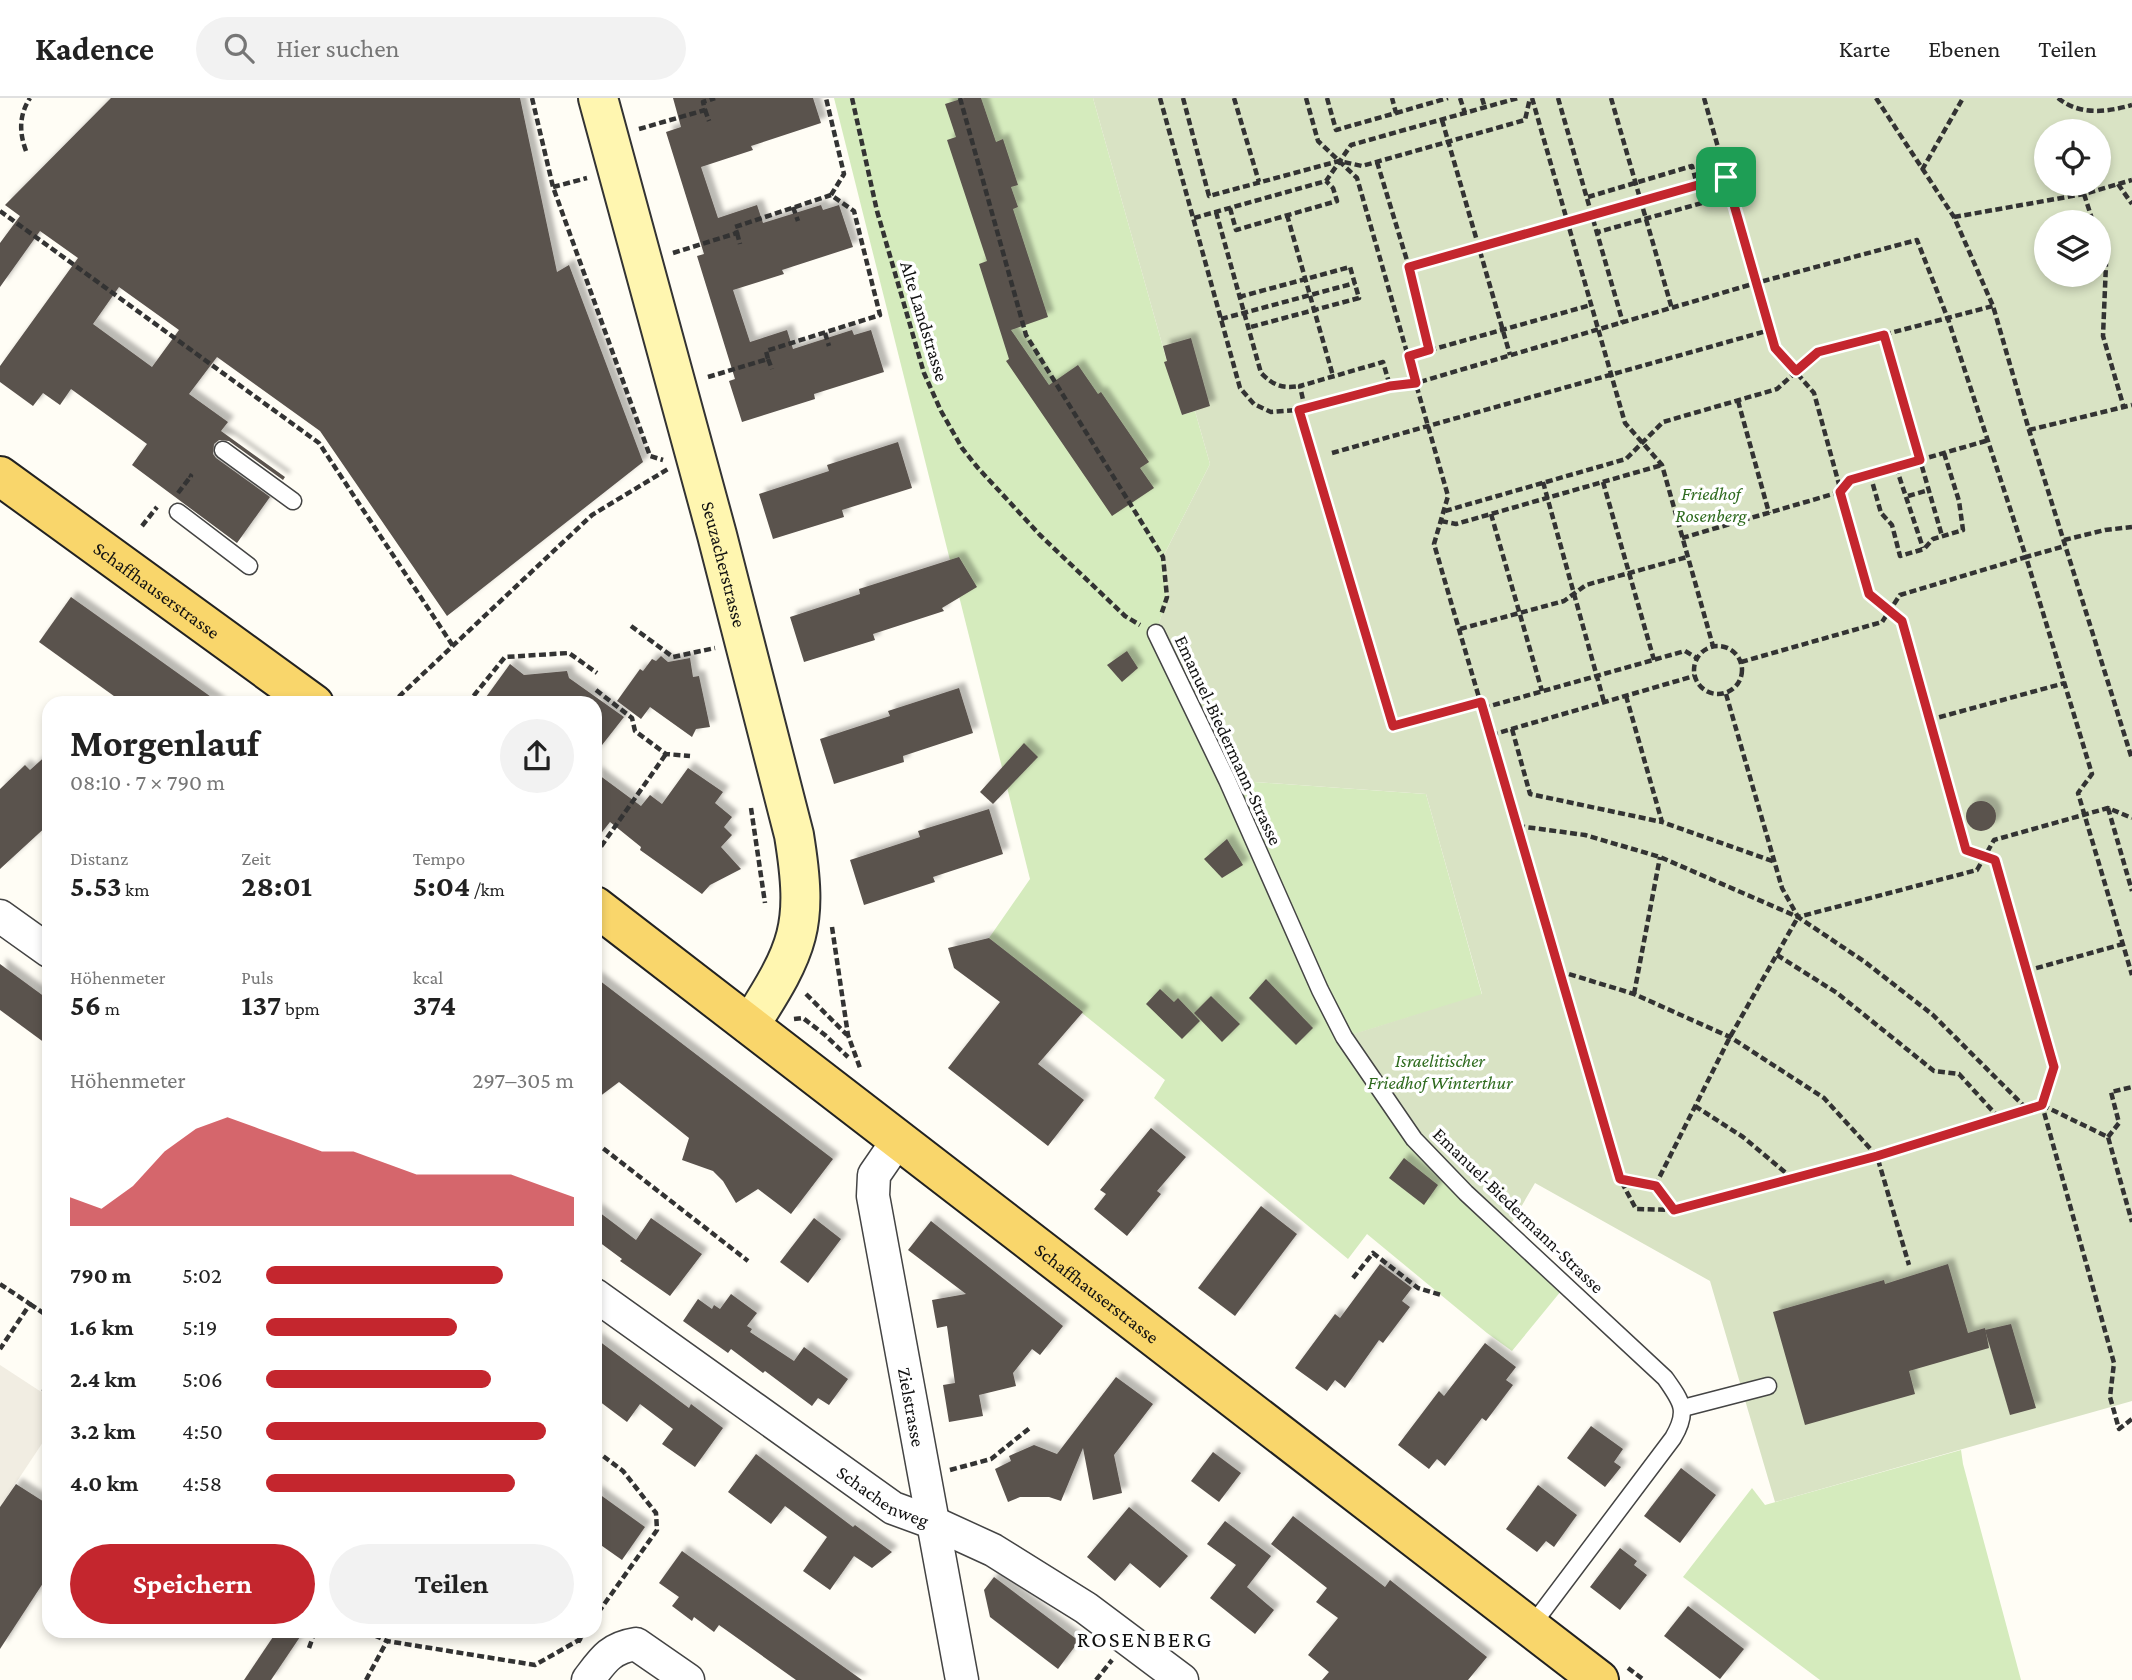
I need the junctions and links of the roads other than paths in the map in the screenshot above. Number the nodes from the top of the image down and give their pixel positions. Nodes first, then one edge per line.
1 (598, 98) edge
2 (223, 450) dead end
3 (2, 483) edge
4 (293, 501) dead end
5 (178, 512) dead end
6 (249, 566) dead end
7 (1156, 633) road end
8 (303, 696) edge
9 (602, 911) edge
10 (0, 916) edge
11 (42, 946) edge
12 (750, 1025) junction
13 (898, 1140) junction
14 (602, 1300) edge
15 (1768, 1386) dead end
16 (1683, 1408) junction
17 (933, 1522) junction
18 (1530, 1628) junction
19 (591, 1659) edge
20 (688, 1680) edge
21 (962, 1680) edge
22 (1182, 1680) edge
23 (1600, 1680) edge

1 - 12 main road, Seuzacherstrasse
2 - 4 lane
3 - 8 main road, Schaffhauserstrasse
5 - 6 lane
7 - 16 lane, Emanuel-Biedermann-Strasse
9 - 12 main road, Schaffhauserstrasse
10 - 11 street
12 - 13 main road, Schaffhauserstrasse
13 - 17 street, Zielstrasse
13 - 18 main road, Schaffhauserstrasse
14 - 17 street, Schachenweg
15 - 16 lane
16 - 18 lane
17 - 21 street, Zielstrasse
17 - 22 street, Schachenweg
18 - 23 main road, Schaffhauserstrasse
19 - 20 street

